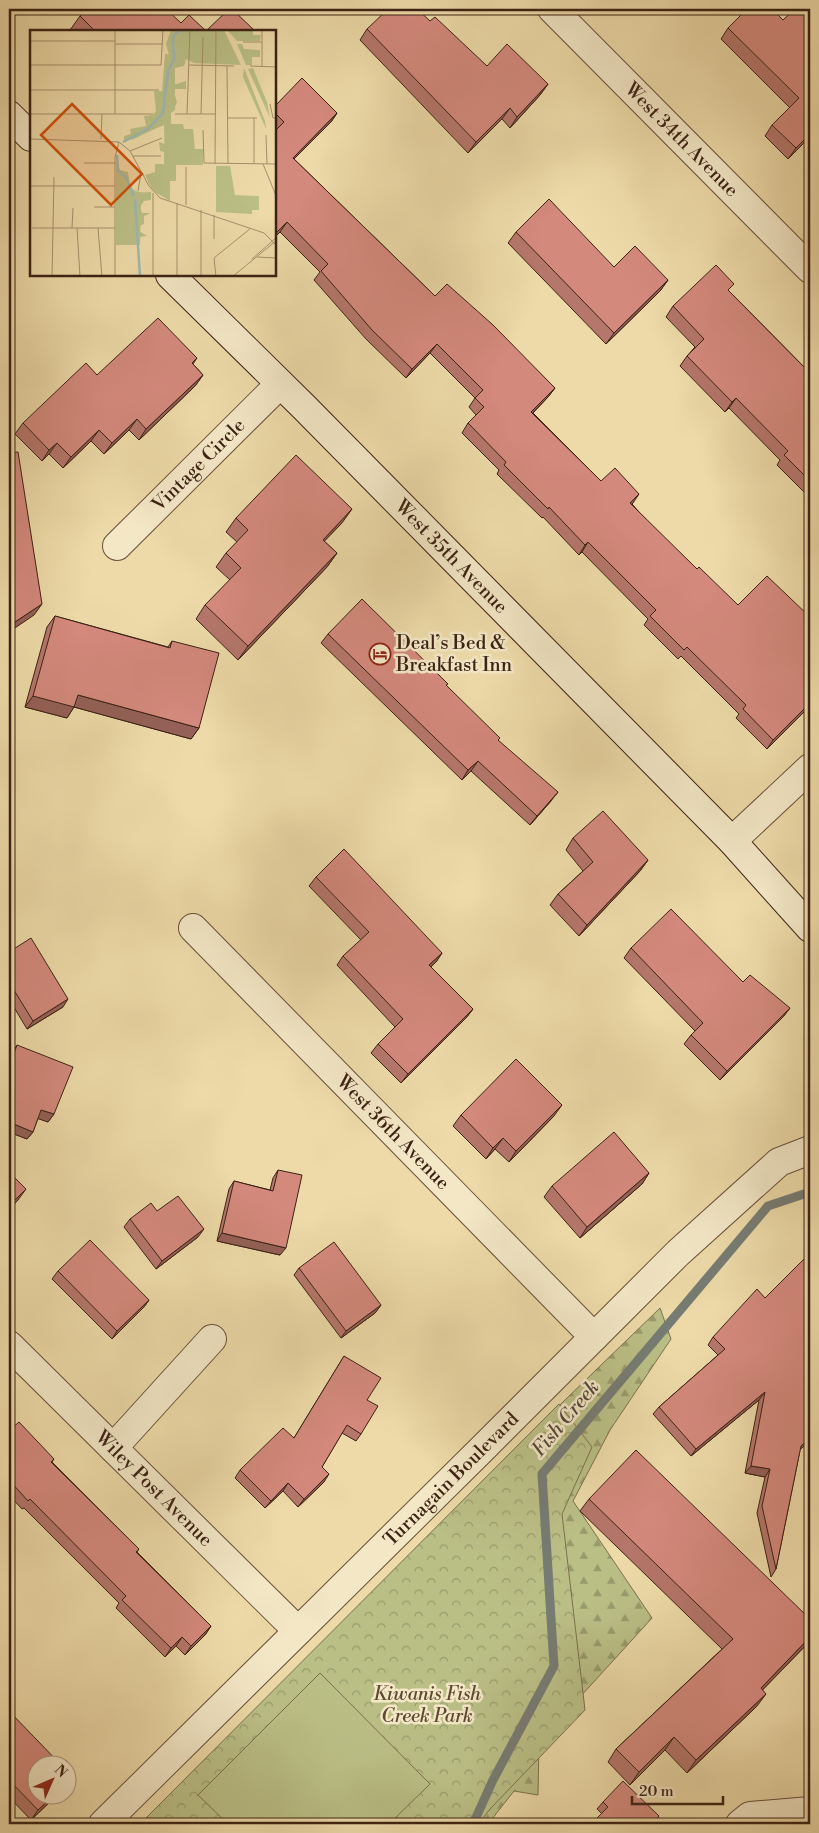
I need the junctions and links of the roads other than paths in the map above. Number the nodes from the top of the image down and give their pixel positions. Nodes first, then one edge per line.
1 (552, 9) edge
2 (9, 115) edge
3 (30, 136) edge
4 (810, 269) edge
5 (171, 276) edge
6 (280, 384) junction
7 (117, 546) dead end
8 (810, 768) edge
9 (732, 841) junction
10 (193, 928) dead end
11 (810, 928) edge
12 (810, 1150) edge
13 (594, 1336) junction
14 (212, 1339) dead end
15 (9, 1345) edge
16 (113, 1448) junction
17 (298, 1631) junction
18 (810, 1811) edge
19 (103, 1824) edge
20 (740, 1824) edge
21 (807, 1824) edge

1 - 4 street, West 34th Avenue
2 - 3 street
5 - 6 street, West 35th Avenue
6 - 7 street, Vintage Circle
6 - 9 street, West 35th Avenue
8 - 9 street
9 - 11 street, West 35th Avenue
10 - 13 street, West 36th Avenue
12 - 13 street, Turnagain Boulevard
13 - 17 street, Turnagain Boulevard
14 - 16 street
15 - 16 street, Wiley Post Avenue
16 - 17 street, Wiley Post Avenue
17 - 19 street, Turnagain Boulevard
18 - 20 street
18 - 21 street

